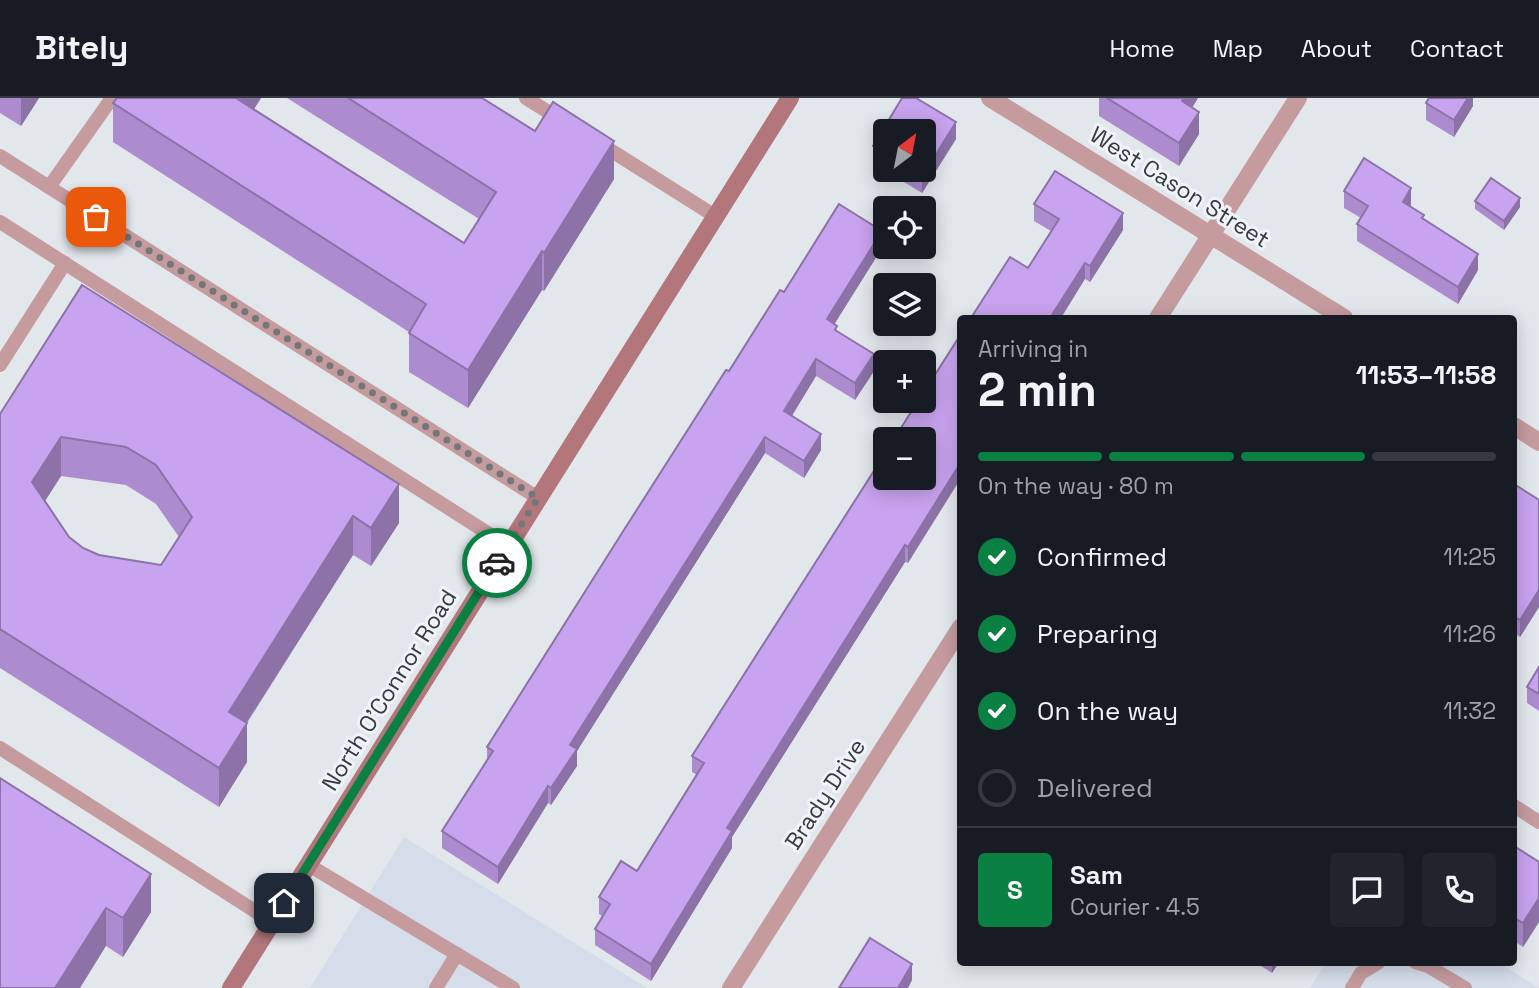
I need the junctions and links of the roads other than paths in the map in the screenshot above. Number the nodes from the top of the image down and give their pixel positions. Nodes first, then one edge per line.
1 (112, 98) edge
2 (526, 98) edge
3 (790, 98) edge
4 (990, 98) edge
5 (1298, 98) edge
6 (0, 156) edge
7 (49, 187) junction
8 (715, 216) junction
9 (0, 222) edge
10 (1211, 235) junction
11 (65, 263) junction
12 (1160, 315) edge
13 (1339, 315) edge
14 (0, 365) edge
15 (1517, 428) edge
16 (1539, 442) edge
17 (538, 498) junction
18 (508, 546) junction
19 (957, 641) edge
20 (0, 748) edge
21 (1517, 808) edge
22 (1539, 822) edge
23 (307, 864) junction
24 (272, 922) junction
25 (457, 954) junction
26 (1372, 966) edge
27 (1428, 966) edge
28 (231, 988) edge
29 (436, 988) edge
30 (513, 988) edge
31 (730, 988) edge
32 (1352, 988) edge
33 (1465, 988) edge

1 - 7 lane
2 - 8 lane
3 - 8 main road, North O'Connor Road
4 - 10 street, West Cason Street
5 - 10 street
6 - 7 lane
7 - 17 lane
8 - 17 main road, North O'Connor Road
9 - 11 lane
10 - 12 street
10 - 13 street, West Cason Street
11 - 14 lane
11 - 18 lane
15 - 16 street
17 - 18 main road, North O'Connor Road
18 - 23 main road, North O'Connor Road
19 - 31 street, Brady Drive
20 - 24 lane
21 - 22 lane
23 - 24 main road, North O'Connor Road
23 - 25 lane
24 - 28 main road, North O'Connor Road
25 - 29 lane
25 - 30 lane
26 - 32 lane
27 - 33 lane

